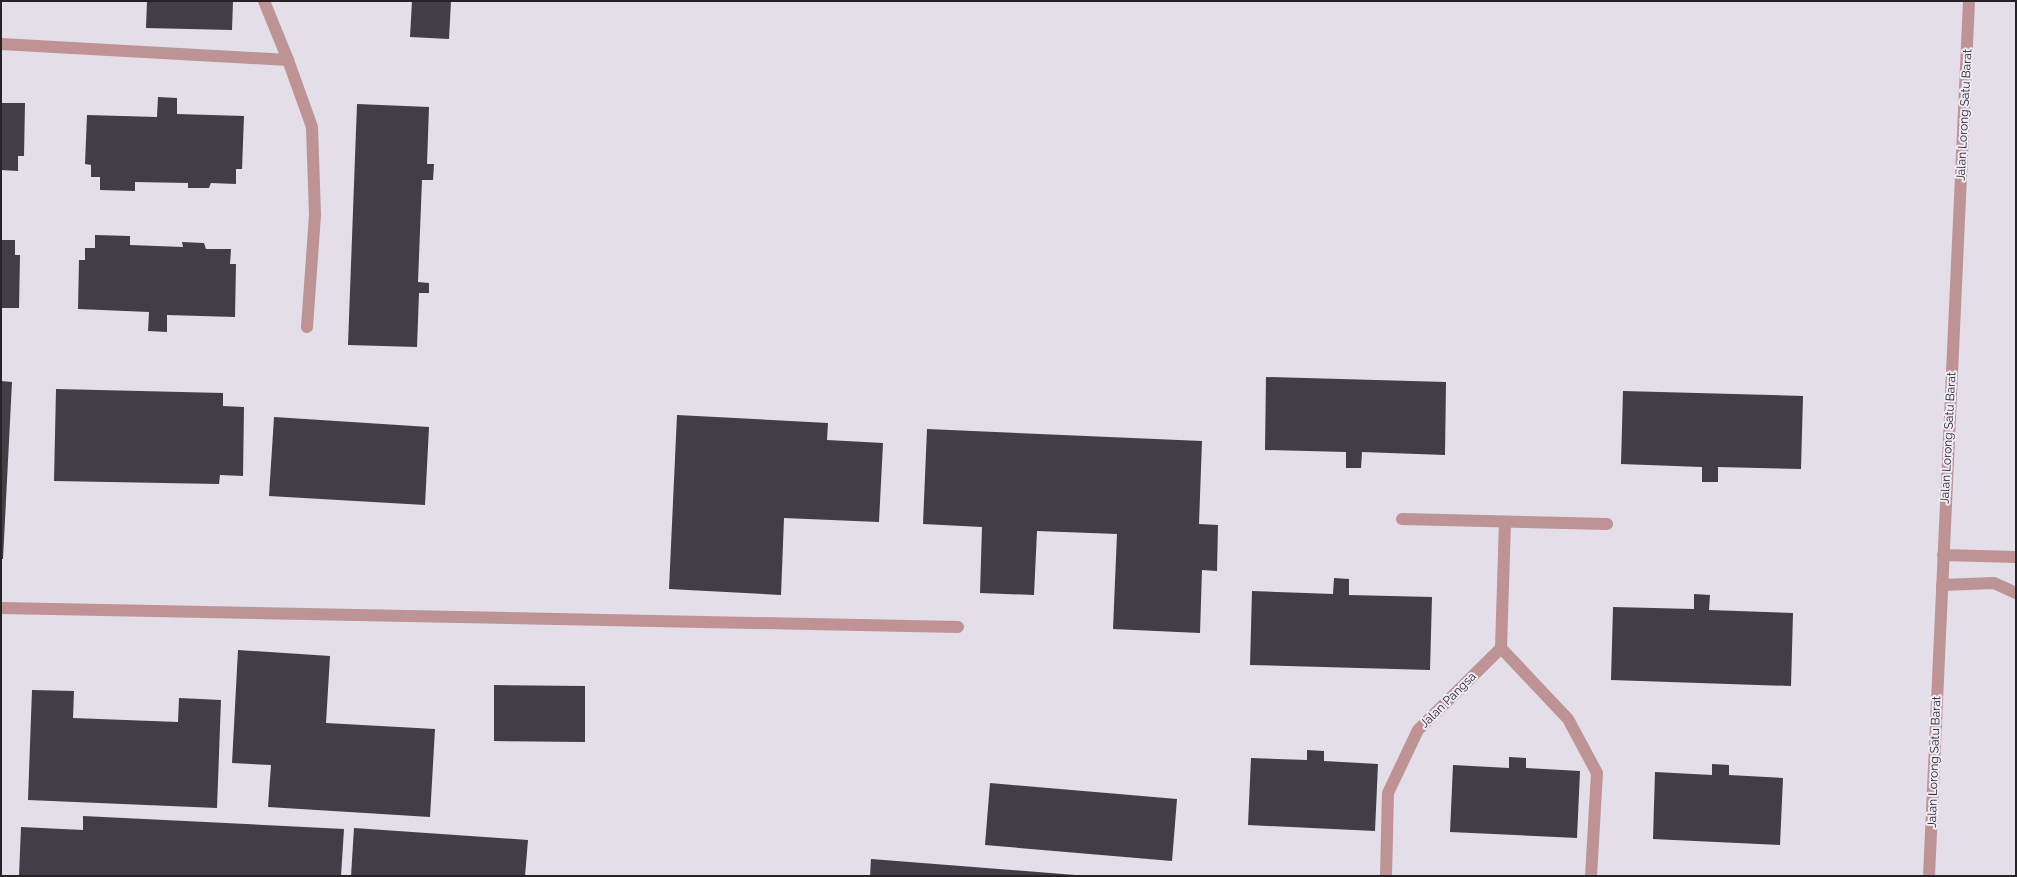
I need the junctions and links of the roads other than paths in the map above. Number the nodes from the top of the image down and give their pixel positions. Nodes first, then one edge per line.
1 (264, 1) edge
2 (1969, 1) edge
3 (1, 44) edge
4 (288, 60) junction
5 (307, 327) dead end
6 (1402, 519) dead end
7 (1506, 522) junction
8 (1607, 524) dead end
9 (1943, 556) junction
10 (2016, 558) edge
11 (1942, 585) junction
12 (2016, 593) edge
13 (1, 608) edge
14 (958, 627) dead end
15 (1501, 648) junction
16 (1386, 876) edge
17 (1591, 876) edge
18 (1929, 876) edge

1 - 4 street
2 - 9 street, Jalan Lorong Satu Barat
3 - 4 street
4 - 5 street
6 - 7 street
7 - 8 street
7 - 15 street
9 - 10 street
9 - 11 street, Jalan Lorong Satu Barat
11 - 12 street
11 - 18 street, Jalan Lorong Satu Barat
13 - 14 street
15 - 16 street, Jalan Pangsa
15 - 17 street

